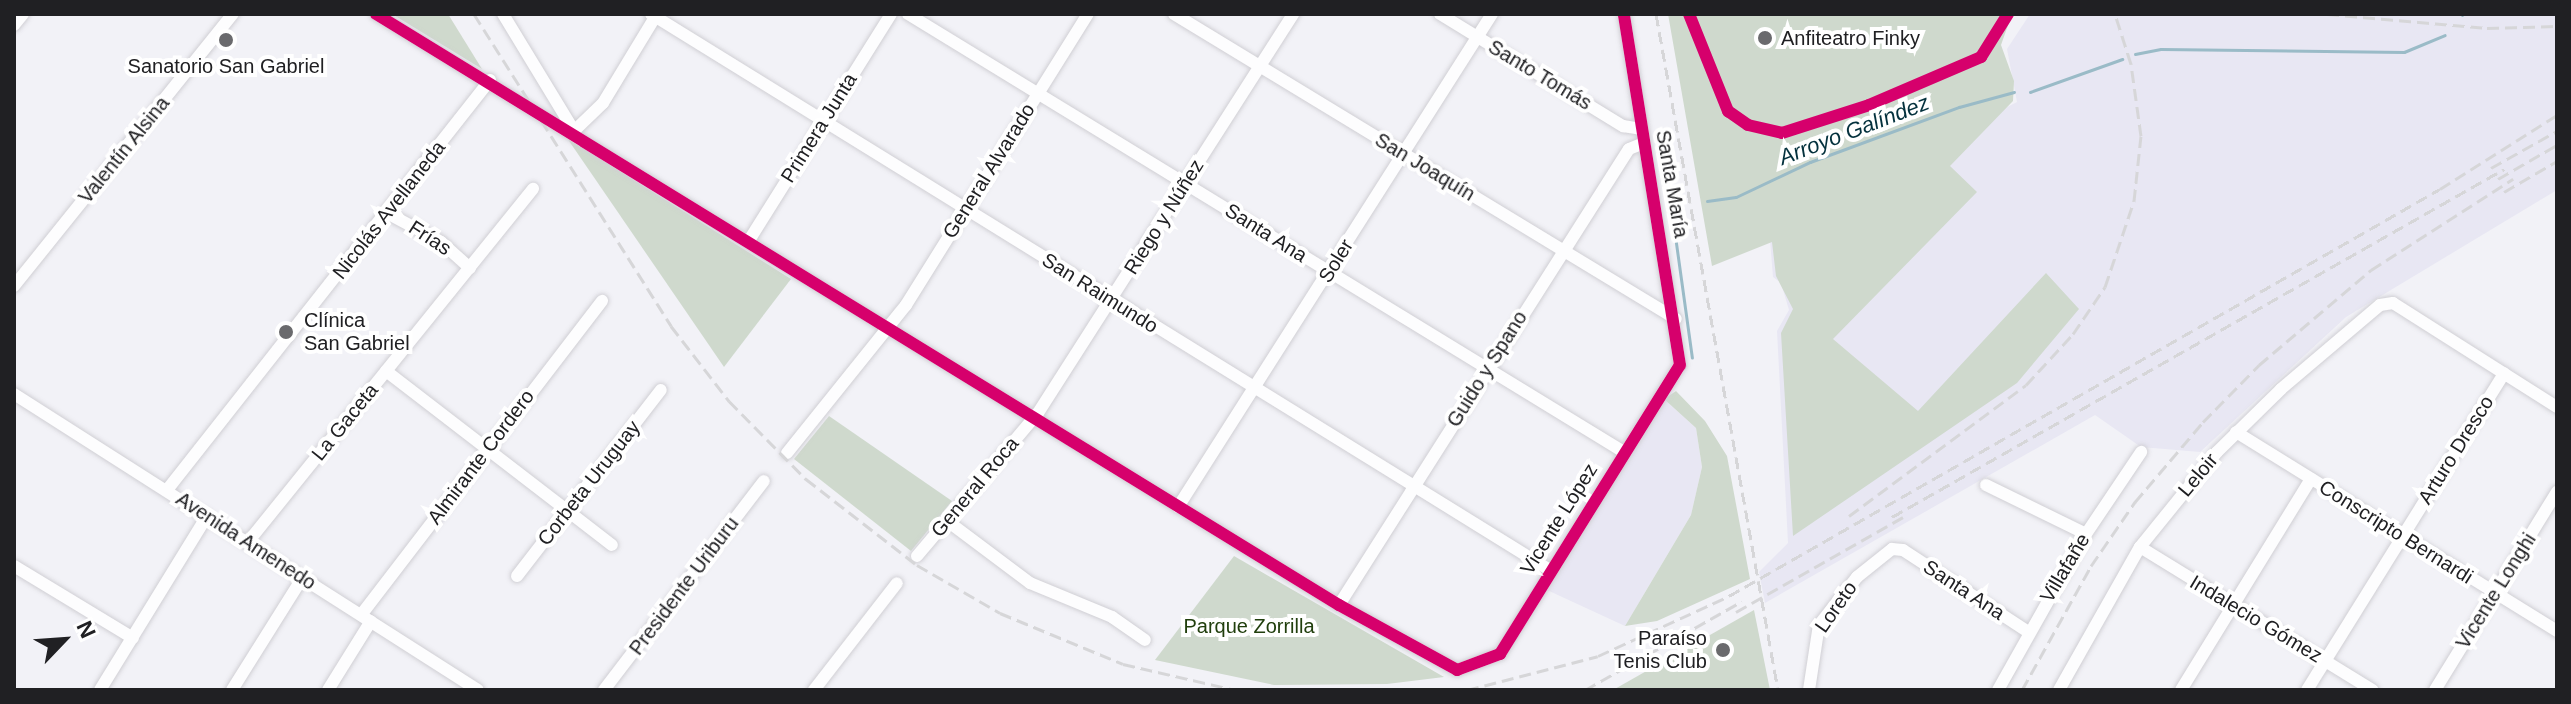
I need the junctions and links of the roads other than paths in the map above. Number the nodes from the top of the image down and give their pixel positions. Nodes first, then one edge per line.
1 (23, 14) edge
2 (233, 14) edge
3 (503, 14) edge
4 (891, 14) edge
5 (908, 14) edge
6 (1088, 14) edge
7 (1174, 14) edge
8 (1293, 14) edge
9 (1440, 14) edge
10 (1492, 14) edge
11 (1624, 14) edge
12 (654, 15) edge
13 (381, 16) edge
14 (14, 25) edge
15 (1478, 37) junction
16 (1260, 66) junction
17 (490, 80) junction
18 (1039, 92) junction
19 (823, 120) junction
20 (1641, 129) junction
21 (574, 131) junction
22 (1644, 143) junction
23 (1403, 154) junction
24 (1185, 183) junction
25 (533, 189) dead end
26 (964, 209) junction
27 (387, 213) junction
28 (748, 242) junction
29 (1562, 251) junction
30 (470, 268) junction
31 (1329, 273) junction
32 (14, 286) edge
33 (602, 301) dead end
34 (1111, 301) junction
35 (1676, 319) junction
36 (888, 325) junction
37 (1681, 361) joint
38 (1489, 367) junction
39 (386, 371) junction
40 (2504, 373) junction
41 (1253, 389) junction
42 (661, 390) dead end
43 (14, 394) edge
44 (2557, 407) edge
45 (1033, 419) junction
46 (2236, 432) junction
47 (487, 448) junction
48 (1624, 452) junction
49 (2141, 452) dead end
50 (787, 453) dead end
51 (2311, 479) junction
52 (764, 481) dead end
53 (1986, 485) dead end
54 (1414, 486) junction
55 (167, 490) junction
56 (2557, 492) edge
57 (1178, 507) junction
58 (568, 510) junction
59 (207, 516) junction
60 (946, 520) junction
61 (2086, 534) junction
62 (2402, 535) junction
63 (248, 542) junction
64 (612, 545) dead end
65 (2140, 547) junction
66 (1900, 549) joint
67 (917, 556) dead end
68 (14, 566) edge
69 (1550, 570) junction
70 (517, 576) dead end
71 (303, 577) junction
72 (897, 583) dead end
73 (2495, 593) junction
74 (1339, 605) junction
75 (2232, 607) junction
76 (366, 618) junction
77 (2027, 631) junction
78 (2557, 631) edge
79 (133, 638) junction
80 (1145, 640) dead end
81 (2325, 661) junction
82 (100, 690) edge
83 (232, 690) edge
84 (328, 690) edge
85 (478, 690) edge
86 (604, 690) edge
87 (814, 690) edge
88 (1809, 690) edge
89 (1998, 690) edge
90 (2059, 690) edge
91 (2181, 690) edge
92 (2307, 690) edge
93 (2372, 690) edge
94 (2435, 690) edge

1 - 14 street
2 - 32 street, Valentín Alsina
3 - 21 street
4 - 19 street, Primera Junta
5 - 18 street, Santa Ana
6 - 18 street, General Alvarado
7 - 16 street, San Joaquín
8 - 16 street, Riego y Núñez
9 - 15 street, Santo Tomás
10 - 15 street, Soler
11 - 20 street, Santa María
12 - 19 street, San Raimundo
12 - 21 street
13 - 17 street
15 - 20 street, Santo Tomás
15 - 23 street, Soler
16 - 23 street, San Joaquín
16 - 24 street, Riego y Núñez
17 - 21 street
17 - 27 street, Nicolás Avellaneda
18 - 24 street, Santa Ana
18 - 26 street, General Alvarado
19 - 26 street, San Raimundo
19 - 28 street, Primera Junta
20 - 22 street, Santa María
21 - 28 street
22 - 29 street, Guido y Spano
22 - 35 street, Santa María
23 - 29 street, San Joaquín
23 - 31 street, Soler
24 - 31 street, Santa Ana
24 - 34 street, Riego y Núñez
25 - 30 street, La Gaceta
26 - 34 street, San Raimundo
26 - 36 street, General Alvarado
27 - 30 street, Frías
27 - 55 street, Nicolás Avellaneda
28 - 36 street
29 - 35 street, San Joaquín
29 - 38 street, Guido y Spano
30 - 39 street, La Gaceta
31 - 38 street, Santa Ana
31 - 41 street, Soler
33 - 47 street, Almirante Cordero
34 - 41 street, San Raimundo
34 - 45 street, Riego y Núñez
35 - 37 street, Santa María
36 - 45 street
36 - 50 street
37 - 48 street, Vicente López
38 - 48 street, Santa Ana
38 - 54 street, Guido y Spano
39 - 47 street
39 - 63 street, La Gaceta
40 - 44 street
40 - 46 street, Leloir
40 - 62 street, Arturo Dresco
41 - 54 street, San Raimundo
41 - 57 street, Soler
42 - 58 street, Corbeta Uruguay
43 - 55 street, Avenida Amenedo
45 - 57 street
45 - 60 street, General Roca
46 - 51 street, Conscripto Bernardi
46 - 65 street, Leloir
47 - 58 street
47 - 76 street, Almirante Cordero
48 - 69 street, Vicente López
49 - 61 street, Villafañe
51 - 62 street, Conscripto Bernardi
51 - 75 street
52 - 86 street, Presidente Uriburu
53 - 61 street
54 - 69 street, San Raimundo
54 - 74 street, Guido y Spano
55 - 59 street, Avenida Amenedo
56 - 73 street, Vicente Longhi
57 - 74 street
58 - 64 street
58 - 70 street, Corbeta Uruguay
59 - 63 street, Avenida Amenedo
59 - 79 street
60 - 67 street, General Roca
60 - 80 street
61 - 77 street, Villafañe
62 - 73 street, Conscripto Bernardi
62 - 81 street, Arturo Dresco
63 - 71 street, Avenida Amenedo
65 - 75 street, Indalecio Gómez
65 - 90 street, Leloir
66 - 77 street, Santa Ana
66 - 88 street, Loreto
68 - 79 street
69 - 74 street, Vicente López
71 - 76 street, Avenida Amenedo
71 - 83 street
72 - 87 street
73 - 78 street, Conscripto Bernardi
73 - 94 street, Vicente Longhi
75 - 81 street, Indalecio Gómez
75 - 91 street
76 - 84 street, Almirante Cordero
76 - 85 street, Avenida Amenedo
77 - 89 street, Villafañe
79 - 82 street
81 - 92 street, Arturo Dresco
81 - 93 street, Indalecio Gómez

